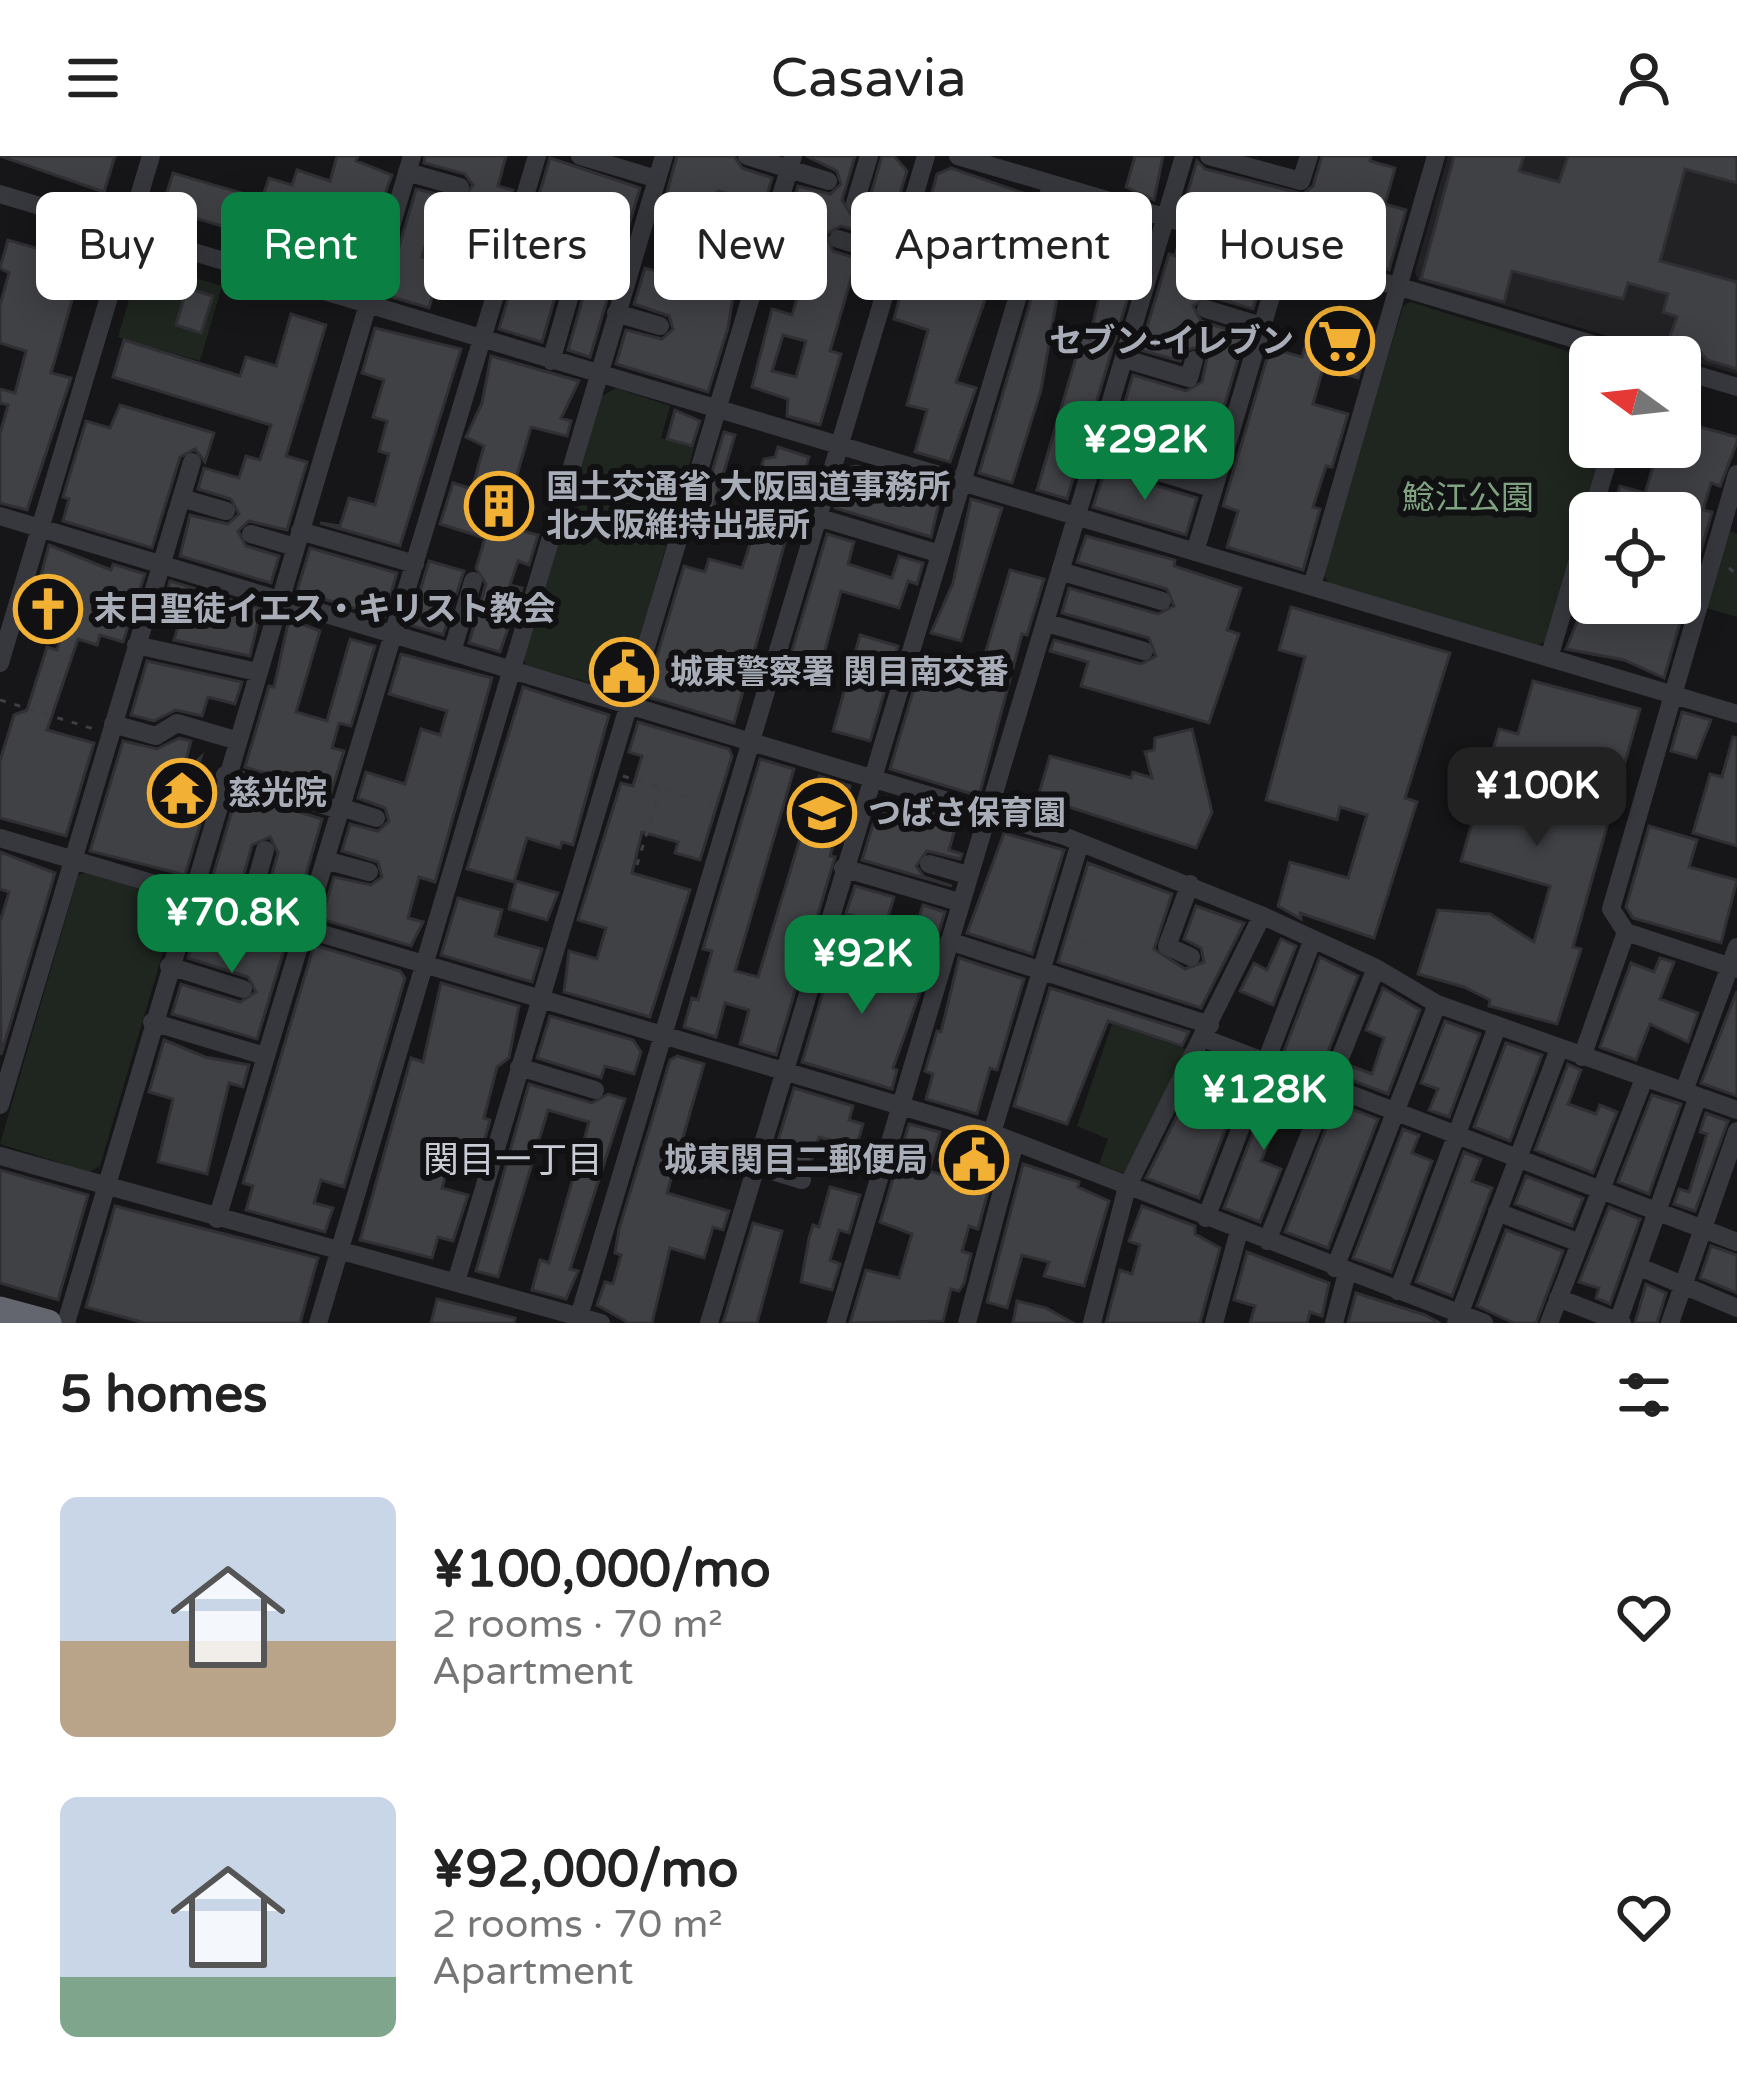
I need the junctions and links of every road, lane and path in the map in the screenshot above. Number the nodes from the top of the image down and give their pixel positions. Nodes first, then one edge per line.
1 (151, 156) edge
2 (537, 156) edge
3 (664, 156) edge
4 (747, 156) edge
5 (869, 156) edge
6 (926, 156) edge
7 (958, 156) edge
8 (1184, 156) edge
9 (1209, 156) edge
10 (1309, 156) edge
11 (1436, 156) edge
12 (592, 158) edge
13 (791, 162) edge
14 (410, 164) edge
15 (657, 178) junction
16 (828, 181) dead end
17 (1051, 186) junction
18 (460, 188) dead end
19 (140, 192) edge
20 (782, 192) edge
21 (858, 192) edge
22 (915, 192) edge
23 (0, 194) edge
24 (36, 205) edge
25 (1166, 220) junction
26 (1176, 223) edge
27 (838, 238) dead end
28 (851, 242) edge
29 (197, 254) edge
30 (1386, 283) edge
31 (1401, 287) junction
32 (108, 300) edge
33 (569, 300) edge
34 (749, 300) edge
35 (882, 300) edge
36 (1269, 300) edge
37 (366, 303) junction
38 (1206, 309) dead end
39 (616, 313) junction
40 (660, 326) dead end
41 (1262, 326) junction
42 (1569, 337) edge
43 (482, 342) junction
44 (1125, 359) junction
45 (551, 362) junction
46 (597, 374) junction
47 (1701, 376) edge
48 (1189, 378) dead end
49 (1737, 387) edge
50 (717, 409) junction
51 (839, 445) junction
52 (1099, 454) junction
53 (192, 462) dead end
54 (1737, 474) edge
55 (958, 483) junction
56 (1214, 489) junction
57 (181, 498) junction
58 (226, 511) dead end
59 (0, 516) edge
60 (817, 517) junction
61 (1079, 518) junction
62 (40, 528) junction
63 (251, 535) dead end
64 (298, 539) junction
65 (1195, 552) junction
66 (937, 554) junction
67 (160, 564) junction
68 (415, 564) junction
69 (1063, 572) junction
70 (473, 581) dead end
71 (1312, 586) junction
72 (1569, 590) edge
73 (279, 601) junction
74 (1162, 601) dead end
75 (1047, 623) junction
76 (394, 635) junction
77 (136, 644) junction
78 (1144, 651) dead end
79 (452, 652) junction
80 (1549, 658) junction
81 (0, 663) edge
82 (511, 668) junction
83 (257, 672) junction
84 (1672, 695) junction
85 (0, 700) edge
86 (627, 704) junction
87 (1737, 714) edge
88 (111, 729) junction
89 (235, 740) junction
90 (752, 740) junction
91 (608, 771) junction
92 (225, 775) junction
93 (874, 777) junction
94 (661, 788) junction
95 (340, 808) junction
96 (730, 809) junction
97 (988, 814) junction
98 (376, 818) dead end
99 (0, 838) edge
100 (1079, 846) junction
101 (265, 850) dead end
102 (73, 860) junction
103 (325, 860) junction
104 (929, 864) dead end
105 (637, 866) dead end
106 (843, 868) junction
107 (369, 872) dead end
108 (968, 875) junction
109 (1190, 884) junction
110 (191, 894) junction
111 (959, 902) junction
112 (248, 910) junction
113 (1262, 916) junction
114 (828, 922) junction
115 (306, 928) junction
116 (1626, 932) junction
117 (871, 935) dead end
118 (1313, 939) junction
119 (950, 941) junction
120 (883, 954) dead end
121 (1191, 957) dead end
122 (1735, 961) edge
123 (422, 964) junction
124 (169, 966) junction
125 (1376, 968) junction
126 (1043, 969) junction
127 (940, 972) junction
128 (243, 989) dead end
129 (537, 1000) junction
130 (1437, 1004) junction
131 (152, 1022) junction
132 (1497, 1027) junction
133 (1206, 1031) junction
134 (662, 1036) junction
135 (1559, 1049) junction
136 (265, 1056) junction
137 (1582, 1057) junction
138 (1266, 1061) junction
139 (519, 1067) junction
140 (782, 1074) junction
141 (1644, 1078) junction
142 (1330, 1085) junction
143 (595, 1090) dead end
144 (1691, 1094) junction
145 (0, 1105) edge
146 (901, 1107) junction
147 (1737, 1110) edge
148 (1397, 1112) junction
149 (1737, 1131) edge
150 (992, 1133) junction
151 (1458, 1135) junction
152 (1015, 1142) junction
153 (0, 1156) edge
154 (1516, 1157) junction
155 (754, 1166) junction
156 (1732, 1166) edge
157 (802, 1180) dead end
158 (104, 1184) junction
159 (1127, 1187) junction
160 (1601, 1189) junction
161 (1660, 1211) junction
162 (1497, 1212) junction
163 (1206, 1218) junction
164 (217, 1219) junction
165 (1705, 1228) junction
166 (1239, 1231) junction
167 (1268, 1240) junction
168 (1737, 1242) edge
169 (1580, 1243) junction
170 (337, 1254) junction
171 (1640, 1267) junction
172 (1341, 1270) junction
173 (456, 1282) junction
174 (1686, 1285) junction
175 (1398, 1291) junction
176 (1558, 1298) junction
177 (1737, 1308) edge
178 (0, 1310) edge
179 (1457, 1318) edge
180 (578, 1320) edge
181 (1620, 1322) edge
182 (47, 1323) edge
183 (65, 1323) edge
184 (318, 1323) edge
185 (601, 1323) edge
186 (709, 1323) edge
187 (836, 1323) edge
188 (967, 1323) edge
189 (1092, 1323) edge
190 (1214, 1323) edge
191 (1334, 1323) edge
192 (1484, 1323) edge
193 (1549, 1323) edge
194 (1670, 1323) edge

1 - 19 street
2 - 43 street
3 - 15 street
4 - 13 street
5 - 21 street
6 - 22 street
7 - 17 street
8 - 25 street
9 - 10 street
11 - 31 street
12 - 15 street
13 - 16 street
13 - 20 street
14 - 18 street
14 - 37 street
15 - 39 street
17 - 25 street
17 - 55 street
23 - 24 street
25 - 26 street
25 - 44 street
27 - 28 street
29 - 37 street
30 - 31 street
31 - 42 street
31 - 71 street
32 - 62 street
33 - 45 street
34 - 50 street
35 - 51 street
36 - 41 street
37 - 43 street
37 - 64 street
38 - 41 street
39 - 40 street
39 - 46 street
41 - 56 street
43 - 45 street
43 - 68 street
44 - 48 street
44 - 52 street
45 - 46 street
46 - 50 street
46 - 82 street
47 - 49 street
50 - 51 street
50 - 86 street
51 - 55 street
51 - 60 street
52 - 56 street
52 - 61 street
53 - 57 street
54 - 84 street
55 - 61 street
55 - 66 street
56 - 65 street
57 - 58 street
57 - 67 street
59 - 62 street
60 - 66 street
60 - 90 street
61 - 65 street
61 - 69 street
62 - 67 street
62 - 81 street
63 - 64 street
64 - 68 street
64 - 73 street
65 - 71 street
66 - 93 street
67 - 73 street
67 - 77 street
68 - 76 street
69 - 74 street
69 - 75 street
70 - 79 street
71 - 80 street
72 - 80 street
73 - 76 street
73 - 83 street
75 - 78 street
75 - 97 street
76 - 79 street
76 - 95 street
77 - 83 street
77 - 88 street
79 - 82 street
80 - 84 street
82 - 86 street
82 - 123 street
83 - 89 street
84 - 87 street
84 - 116 street
85 - 88 path
86 - 90 street
86 - 91 street
88 - 89 street
88 - 102 street
89 - 92 street
90 - 93 street
90 - 96 street
91 - 94 path
91 - 129 street
92 - 95 street
92 - 110 street
93 - 97 street
93 - 106 street
94 - 96 path
94 - 105 path
95 - 98 street
95 - 103 street
96 - 134 street
97 - 100 street
97 - 108 street
99 - 102 street
100 - 109 street
100 - 126 street
101 - 112 street
102 - 110 street
102 - 145 street
103 - 107 street
103 - 115 street
104 - 108 street
106 - 111 street
106 - 114 street
108 - 111 street
109 - 113 street
109 - 121 street
110 - 112 street
110 - 124 street
111 - 119 street
112 - 115 street
113 - 118 street
113 - 133 street
114 - 117 street
114 - 140 street
115 - 123 street
115 - 136 street
116 - 122 street
116 - 137 street
118 - 125 street
118 - 138 street
119 - 126 street
119 - 127 street
120 - 127 street
122 - 144 street
123 - 129 street
123 - 170 street
124 - 128 street
124 - 131 street
125 - 130 street
125 - 142 street
126 - 133 street
126 - 150 street
127 - 146 street
129 - 134 street
129 - 139 street
130 - 132 street
130 - 148 street
131 - 136 street
131 - 158 street
132 - 135 street
132 - 151 street
133 - 138 street
133 - 159 street
134 - 140 street
134 - 180 street
135 - 137 street
135 - 154 street
136 - 164 street
137 - 141 street
138 - 142 street
138 - 163 street
139 - 143 street
139 - 173 street
140 - 146 street
140 - 155 street
141 - 144 street
141 - 160 street
142 - 148 street
142 - 167 street
144 - 147 street
144 - 161 street
146 - 150 street
146 - 187 street
148 - 151 street
148 - 172 street
149 - 156 street
150 - 152 street
151 - 154 street
151 - 175 street
152 - 159 street
152 - 188 street
153 - 158 street
154 - 160 street
154 - 162 street
155 - 157 street
155 - 186 street
156 - 165 street
158 - 164 street
158 - 183 street
159 - 163 street
159 - 189 street
160 - 161 street
160 - 169 street
161 - 165 street
161 - 171 street
162 - 169 street
162 - 179 street
163 - 166 street
164 - 170 street
165 - 168 street
165 - 174 street
166 - 167 street
166 - 190 street
167 - 172 street
169 - 176 street
170 - 173 street
170 - 184 street
171 - 174 street
171 - 181 street
172 - 175 street
172 - 191 street
173 - 180 street
174 - 177 street
174 - 194 street
175 - 179 street
176 - 181 street
176 - 193 street
178 - 182 highway
179 - 192 street
180 - 185 street

